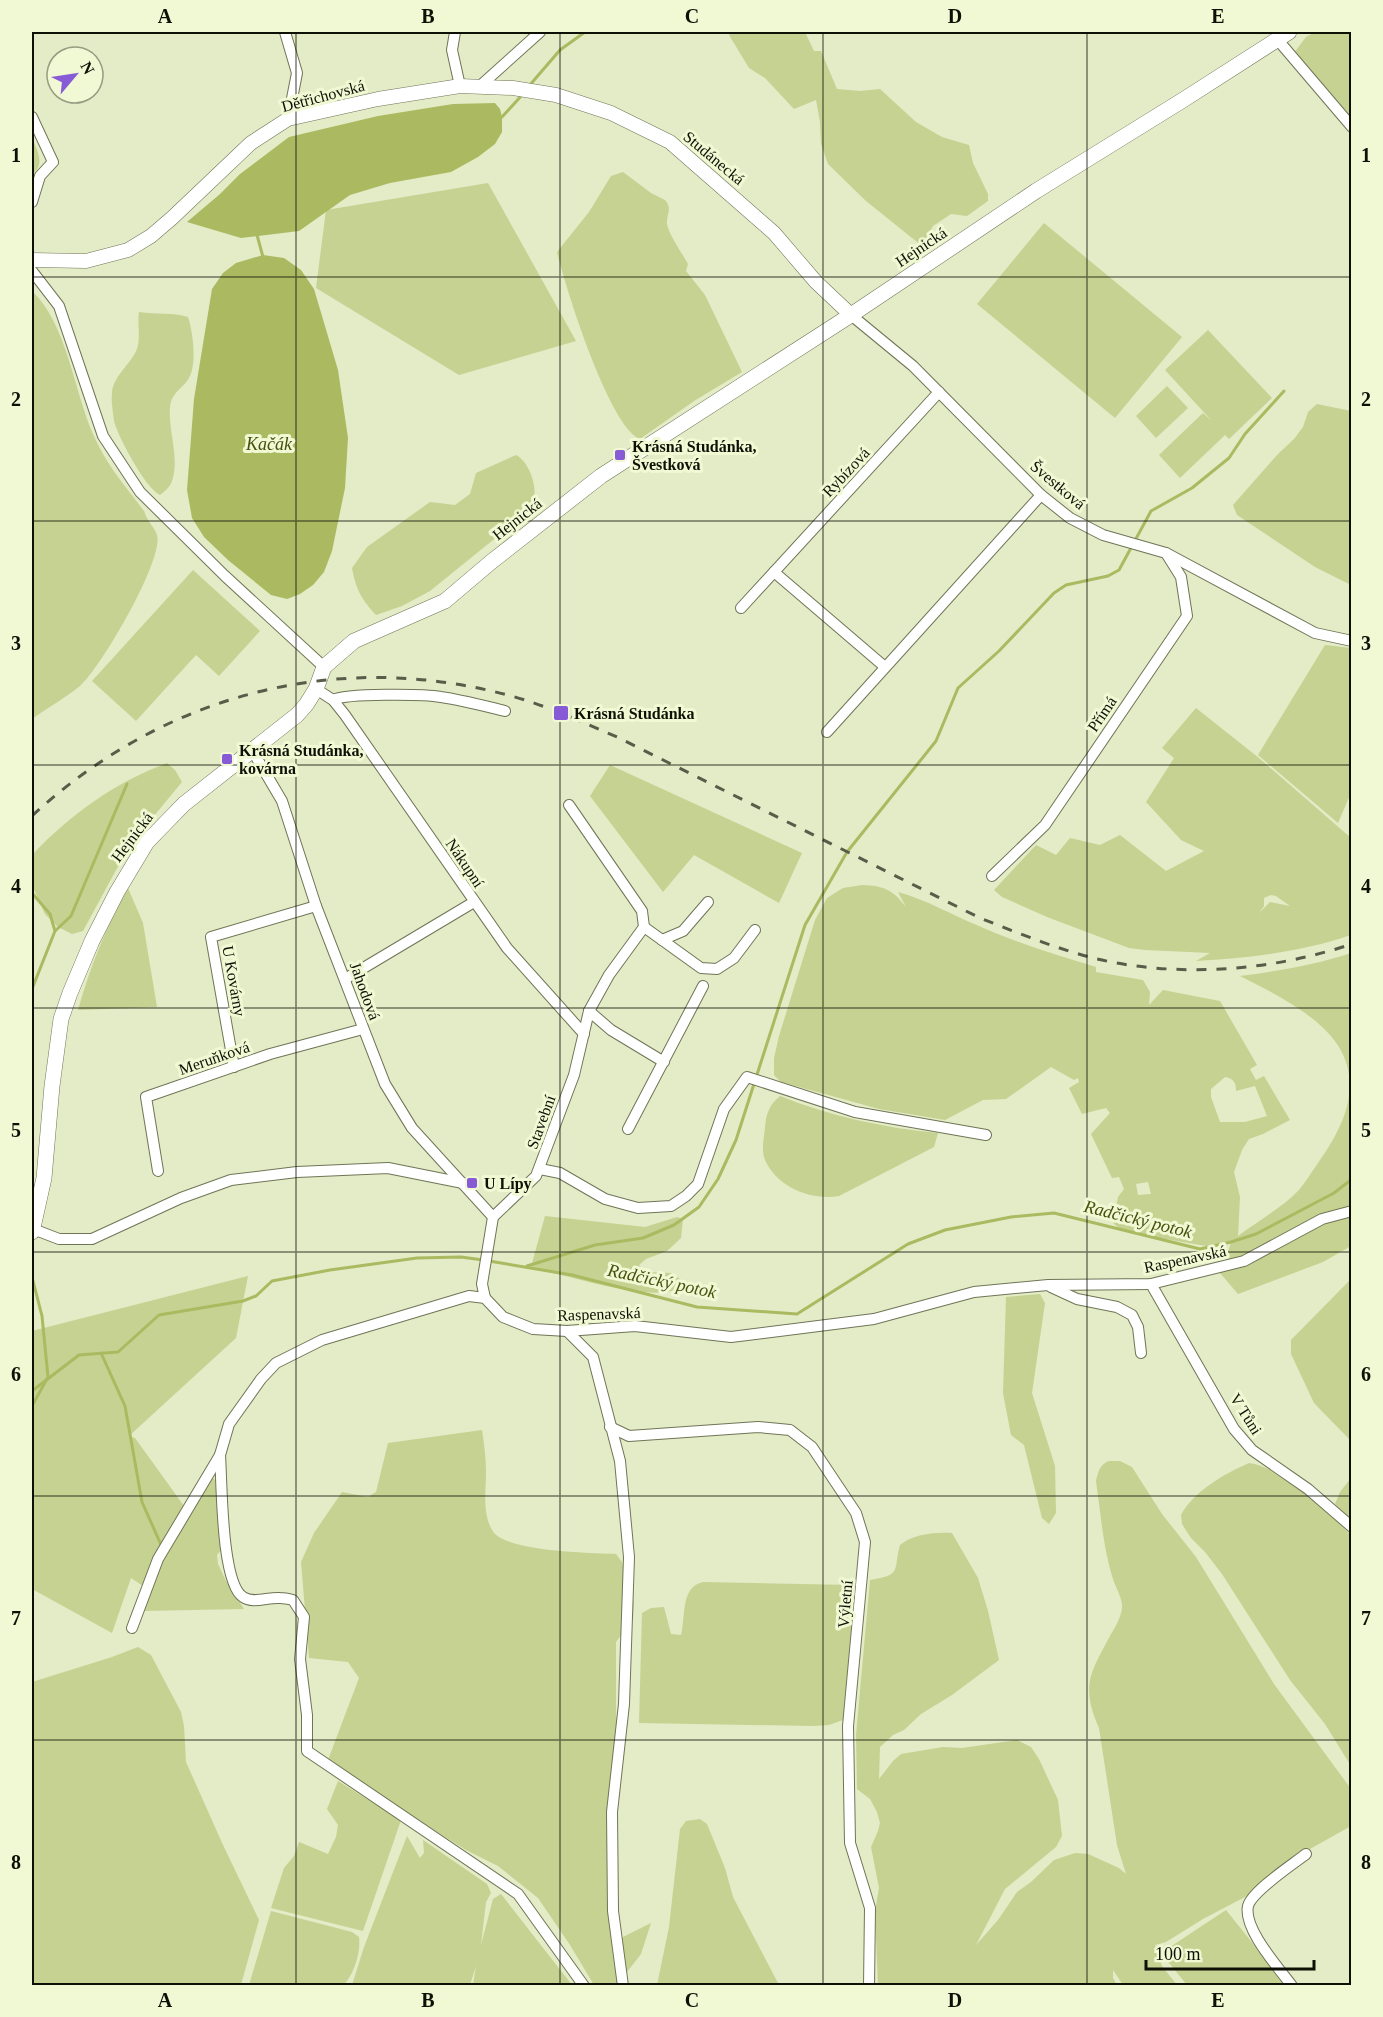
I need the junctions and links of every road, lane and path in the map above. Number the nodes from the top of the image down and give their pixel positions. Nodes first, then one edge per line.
1 (285, 32) edge
2 (455, 32) edge
3 (540, 32) edge
4 (1283, 35) edge
5 (460, 86) junction
6 (480, 86) junction
7 (32, 117) edge
8 (288, 119) junction
9 (1352, 127) edge
10 (32, 202) edge
11 (32, 260) edge
12 (32, 271) edge
13 (852, 315) junction
14 (939, 392) junction
15 (1041, 495) junction
16 (1166, 553) junction
17 (774, 572) junction
18 (741, 608) dead end
19 (1352, 641) edge
20 (324, 667) junction
21 (885, 667) junction
22 (316, 689) junction
23 (333, 700) junction
24 (505, 711) dead end
25 (827, 732) dead end
26 (252, 750) junction
27 (569, 805) dead end
28 (992, 876) dead end
29 (474, 902) junction
30 (708, 902) dead end
31 (316, 906) junction
32 (644, 927) junction
33 (756, 930) dead end
34 (662, 940) junction
35 (345, 979) junction
36 (703, 986) dead end
37 (589, 1011) junction
38 (363, 1029) junction
39 (584, 1034) junction
40 (664, 1062) junction
41 (234, 1067) junction
42 (628, 1130) dead end
43 (986, 1135) dead end
44 (540, 1168) junction
45 (158, 1171) dead end
46 (463, 1183) junction
47 (1352, 1211) edge
48 (493, 1217) junction
49 (32, 1231) edge
50 (1151, 1284) junction
51 (1048, 1285) junction
52 (485, 1298) junction
53 (567, 1331) junction
54 (1141, 1353) dead end
55 (610, 1427) junction
56 (220, 1455) junction
57 (1352, 1527) edge
58 (132, 1628) dead end
59 (1306, 1854) dead end
60 (584, 1986) edge
61 (623, 1986) edge
62 (869, 1986) edge
63 (1292, 1986) edge

1 - 8 street
2 - 5 street
3 - 6 street
4 - 9 street
4 - 13 main road, Hejnická
5 - 6 street, Dětřichovská
5 - 8 street, Dětřichovská
6 - 13 street, Studánecká
7 - 10 street
8 - 11 street, Dětřichovská
12 - 20 street
13 - 14 street, Švestková
13 - 20 main road, Hejnická
14 - 15 street, Švestková
14 - 17 street, Rybízová
15 - 16 street, Švestková
15 - 21 street
16 - 19 street, Švestková
16 - 28 street, Přímá
17 - 18 street, Rybízová
17 - 21 street
20 - 22 main road, Hejnická
21 - 25 street
22 - 23 street, Nákupní
22 - 26 main road, Hejnická
23 - 24 street
23 - 29 street, Nákupní
26 - 31 street, Jahodová
26 - 49 main road, Hejnická
27 - 32 street
29 - 35 street
29 - 39 street, Nákupní
30 - 34 street
31 - 35 street, Jahodová
31 - 41 street, U Kovárny
32 - 34 street
32 - 37 street, Stavební
33 - 34 street
35 - 38 street, Jahodová
36 - 40 street
37 - 39 street, Stavební
37 - 40 street
38 - 41 street, Meruňková
38 - 46 street, Jahodová
39 - 44 street, Stavební
40 - 42 street
41 - 45 street, Meruňková
43 - 44 street
44 - 48 street, Stavební
46 - 48 street, Jahodová
46 - 49 street
47 - 50 street, Raspenavská
48 - 52 street
50 - 51 street, Raspenavská
50 - 57 street, V Tůni
51 - 53 street, Raspenavská
51 - 54 street
52 - 53 street, Raspenavská
52 - 56 street
53 - 55 street
55 - 61 street
55 - 62 street, Výletní
56 - 58 street
56 - 60 street
59 - 63 street

